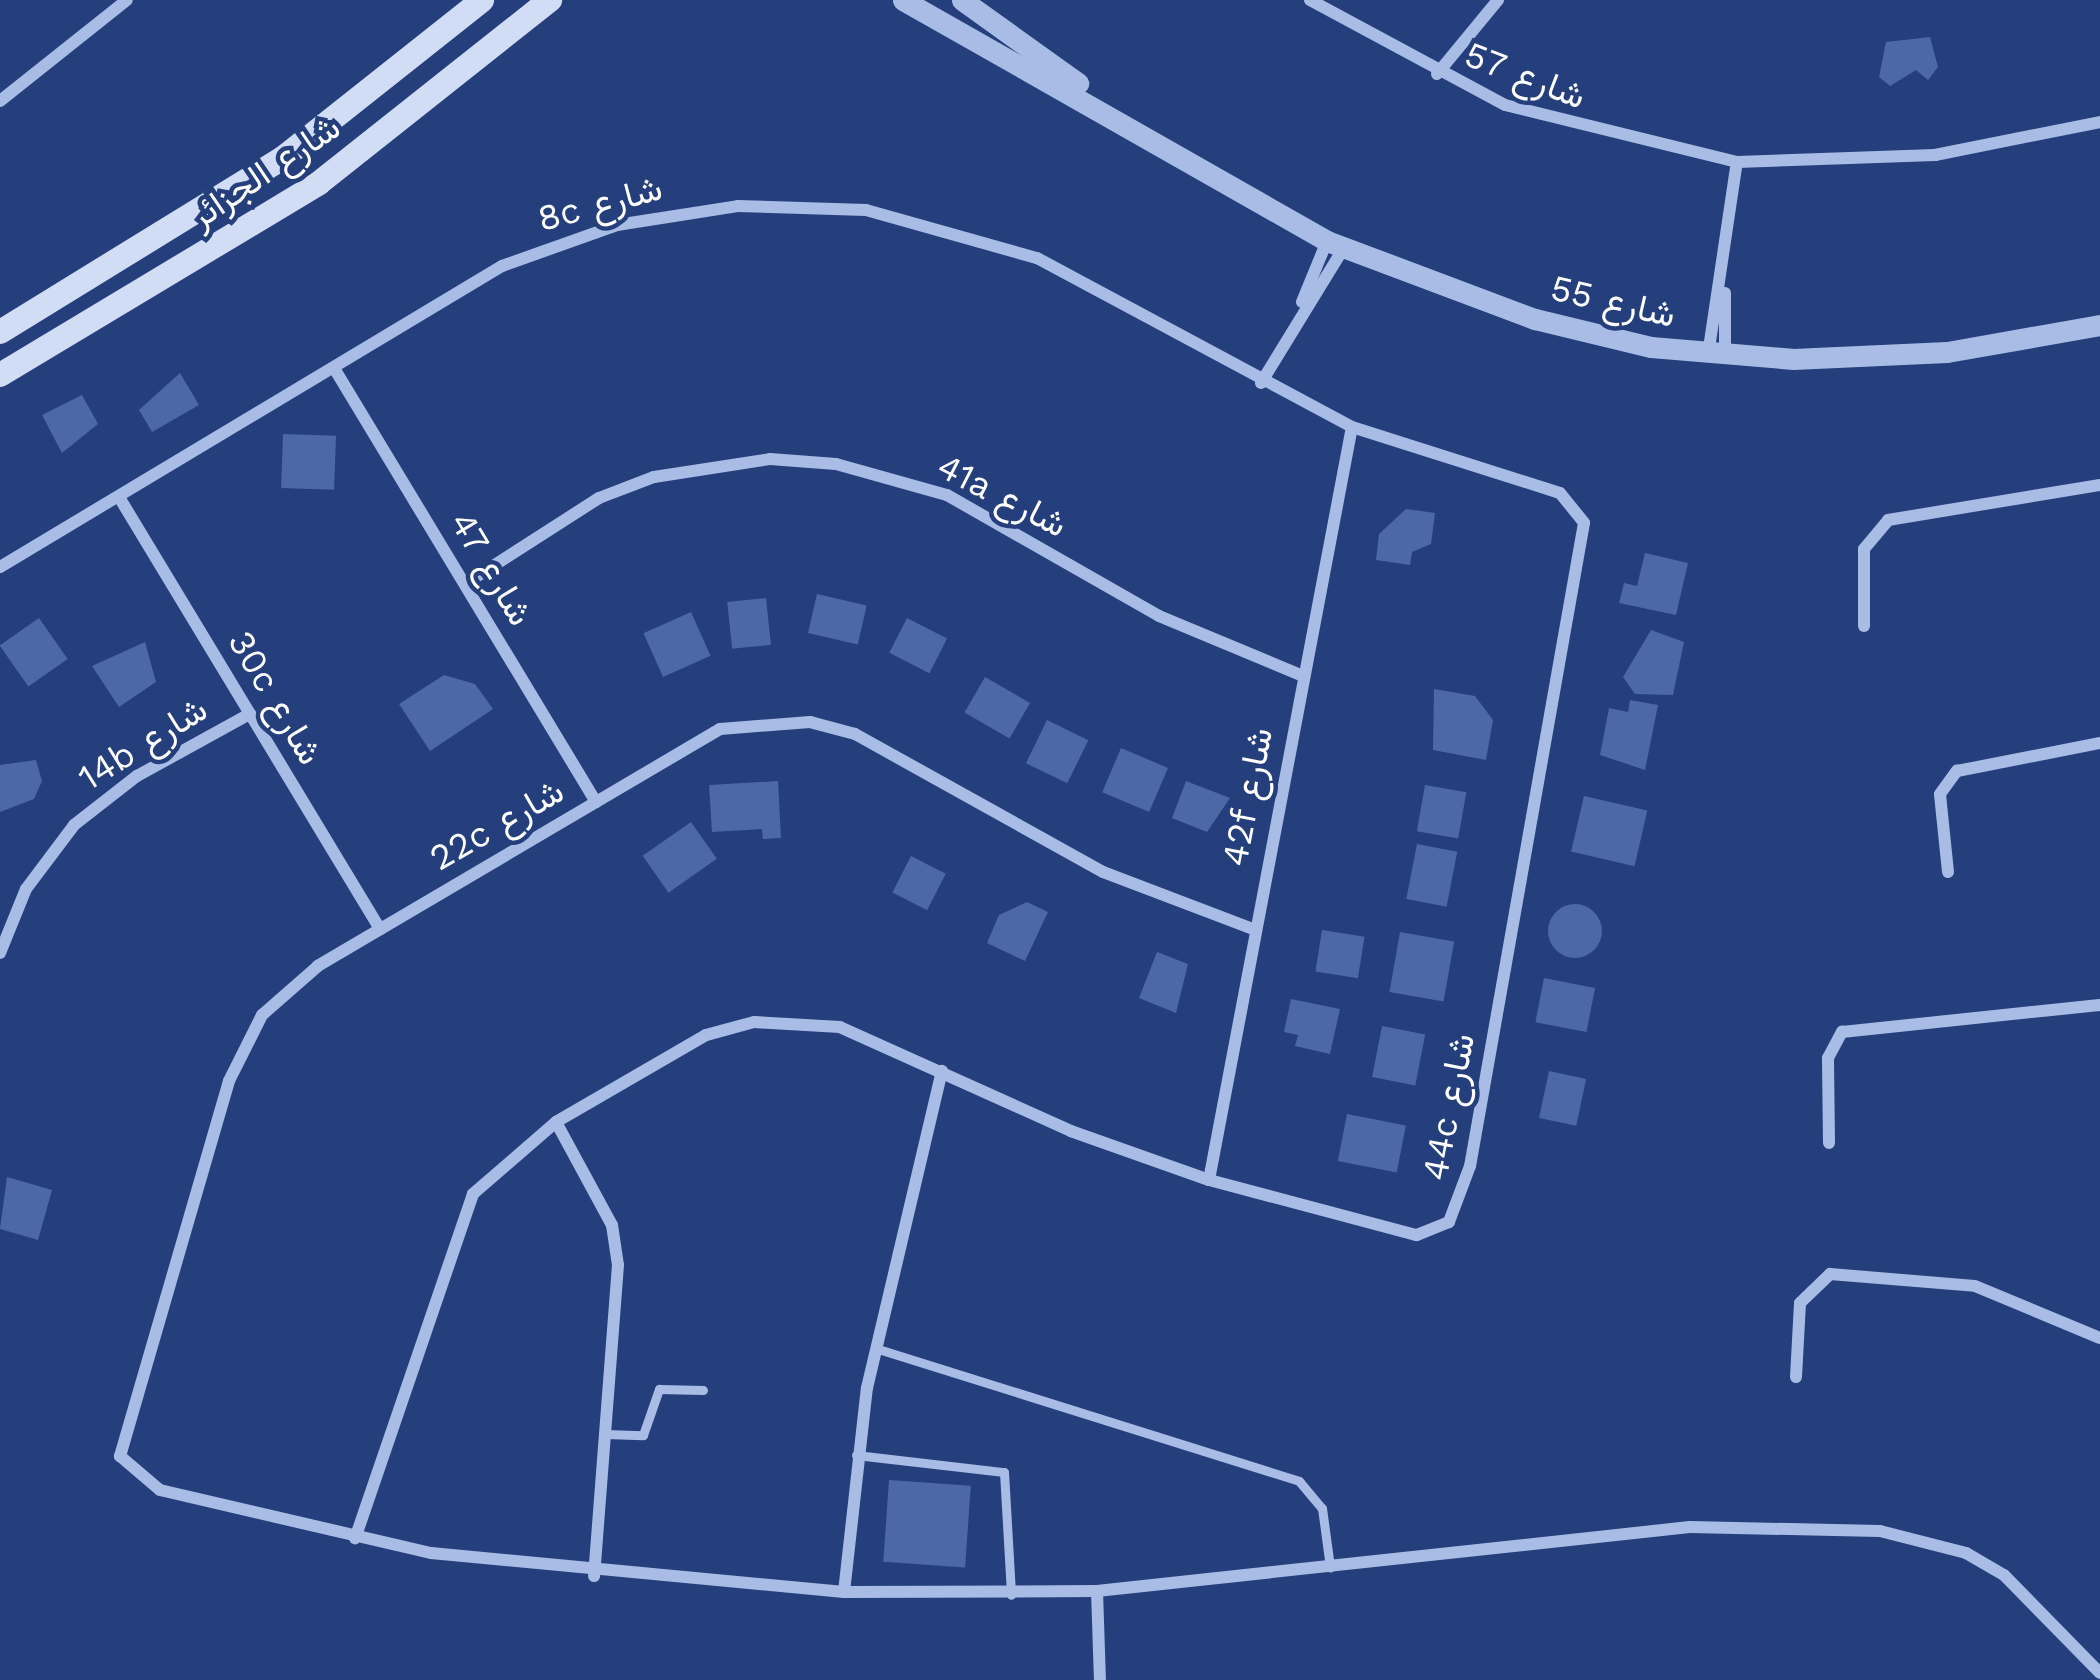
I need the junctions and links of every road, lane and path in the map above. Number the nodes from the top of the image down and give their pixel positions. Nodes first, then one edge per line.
1 (127, 0) edge
2 (482, 0) edge
3 (550, 0) edge
4 (903, 0) edge
5 (962, 0) edge
6 (1310, 0) edge
7 (1498, 0) edge
8 (1437, 74) junction
9 (0, 100) edge
10 (2100, 122) edge
11 (1152, 136) junction
12 (1736, 162) junction
13 (1335, 245) junction
14 (0, 332) edge
15 (2098, 332) edge
16 (1717, 355) junction
17 (334, 368) junction
18 (0, 375) edge
19 (1262, 383) junction
20 (1352, 427) junction
21 (2100, 485) edge
22 (1541, 488) joint
23 (119, 497) junction
24 (0, 566) edge
25 (465, 584) junction
26 (1864, 626) dead end
27 (1301, 675) junction
28 (250, 714) junction
29 (2100, 743) edge
30 (596, 802) junction
31 (1948, 872) dead end
32 (1253, 928) junction
33 (380, 929) junction
34 (0, 953) edge
35 (2100, 1005) edge
36 (942, 1071) junction
37 (556, 1122) junction
38 (1829, 1143) dead end
39 (1209, 1180) junction
40 (2100, 1338) edge
41 (875, 1348) junction
42 (1796, 1377) dead end
43 (703, 1390) dead end
44 (605, 1434) junction
45 (856, 1455) junction
46 (355, 1538) junction
47 (1330, 1572) junction
48 (594, 1576) junction
49 (1097, 1591) junction
50 (844, 1592) junction
51 (1011, 1595) junction
52 (2100, 1673) edge
53 (1100, 1680) edge

1 - 9 street
2 - 14 main road, شارع الجزائر
3 - 18 main road, شارع الجزائر
4 - 11 street, شارع 55
5 - 11 street, شارع 55
6 - 8 street, شارع 57
7 - 8 street
8 - 12 street, شارع 57
10 - 12 street, شارع 57
11 - 13 street, شارع 55
12 - 16 street
13 - 16 street, شارع 55
13 - 19 street
15 - 16 street, شارع 55
17 - 19 street, 8c شارع
17 - 23 street, 8c شارع
17 - 25 street, شارع 47
19 - 20 street, 8c شارع
20 - 22 street, 8c شارع
20 - 27 street, 42f شارع
21 - 26 street
22 - 39 street, 44c شارع
23 - 24 street, 8c شارع
23 - 28 street, 30c شارع
25 - 27 street, 41a شارع
25 - 30 street, شارع 47
27 - 32 street, 42f شارع
28 - 33 street, 30c شارع
28 - 34 street, 14b شارع
29 - 31 street
30 - 32 street, 22c شارع
30 - 33 street, 22c شارع
32 - 39 street, 42f شارع
33 - 46 street, 22c شارع
35 - 38 street
36 - 37 street, 44c شارع
36 - 39 street, 44c شارع
36 - 41 street
37 - 44 street
37 - 46 street, 44c شارع
40 - 42 street
41 - 45 street
41 - 47 lane
43 - 44 lane
44 - 48 street
45 - 50 street
45 - 51 lane
46 - 48 street
47 - 49 street
47 - 52 street
48 - 50 street
49 - 51 street
49 - 53 street
50 - 51 street

